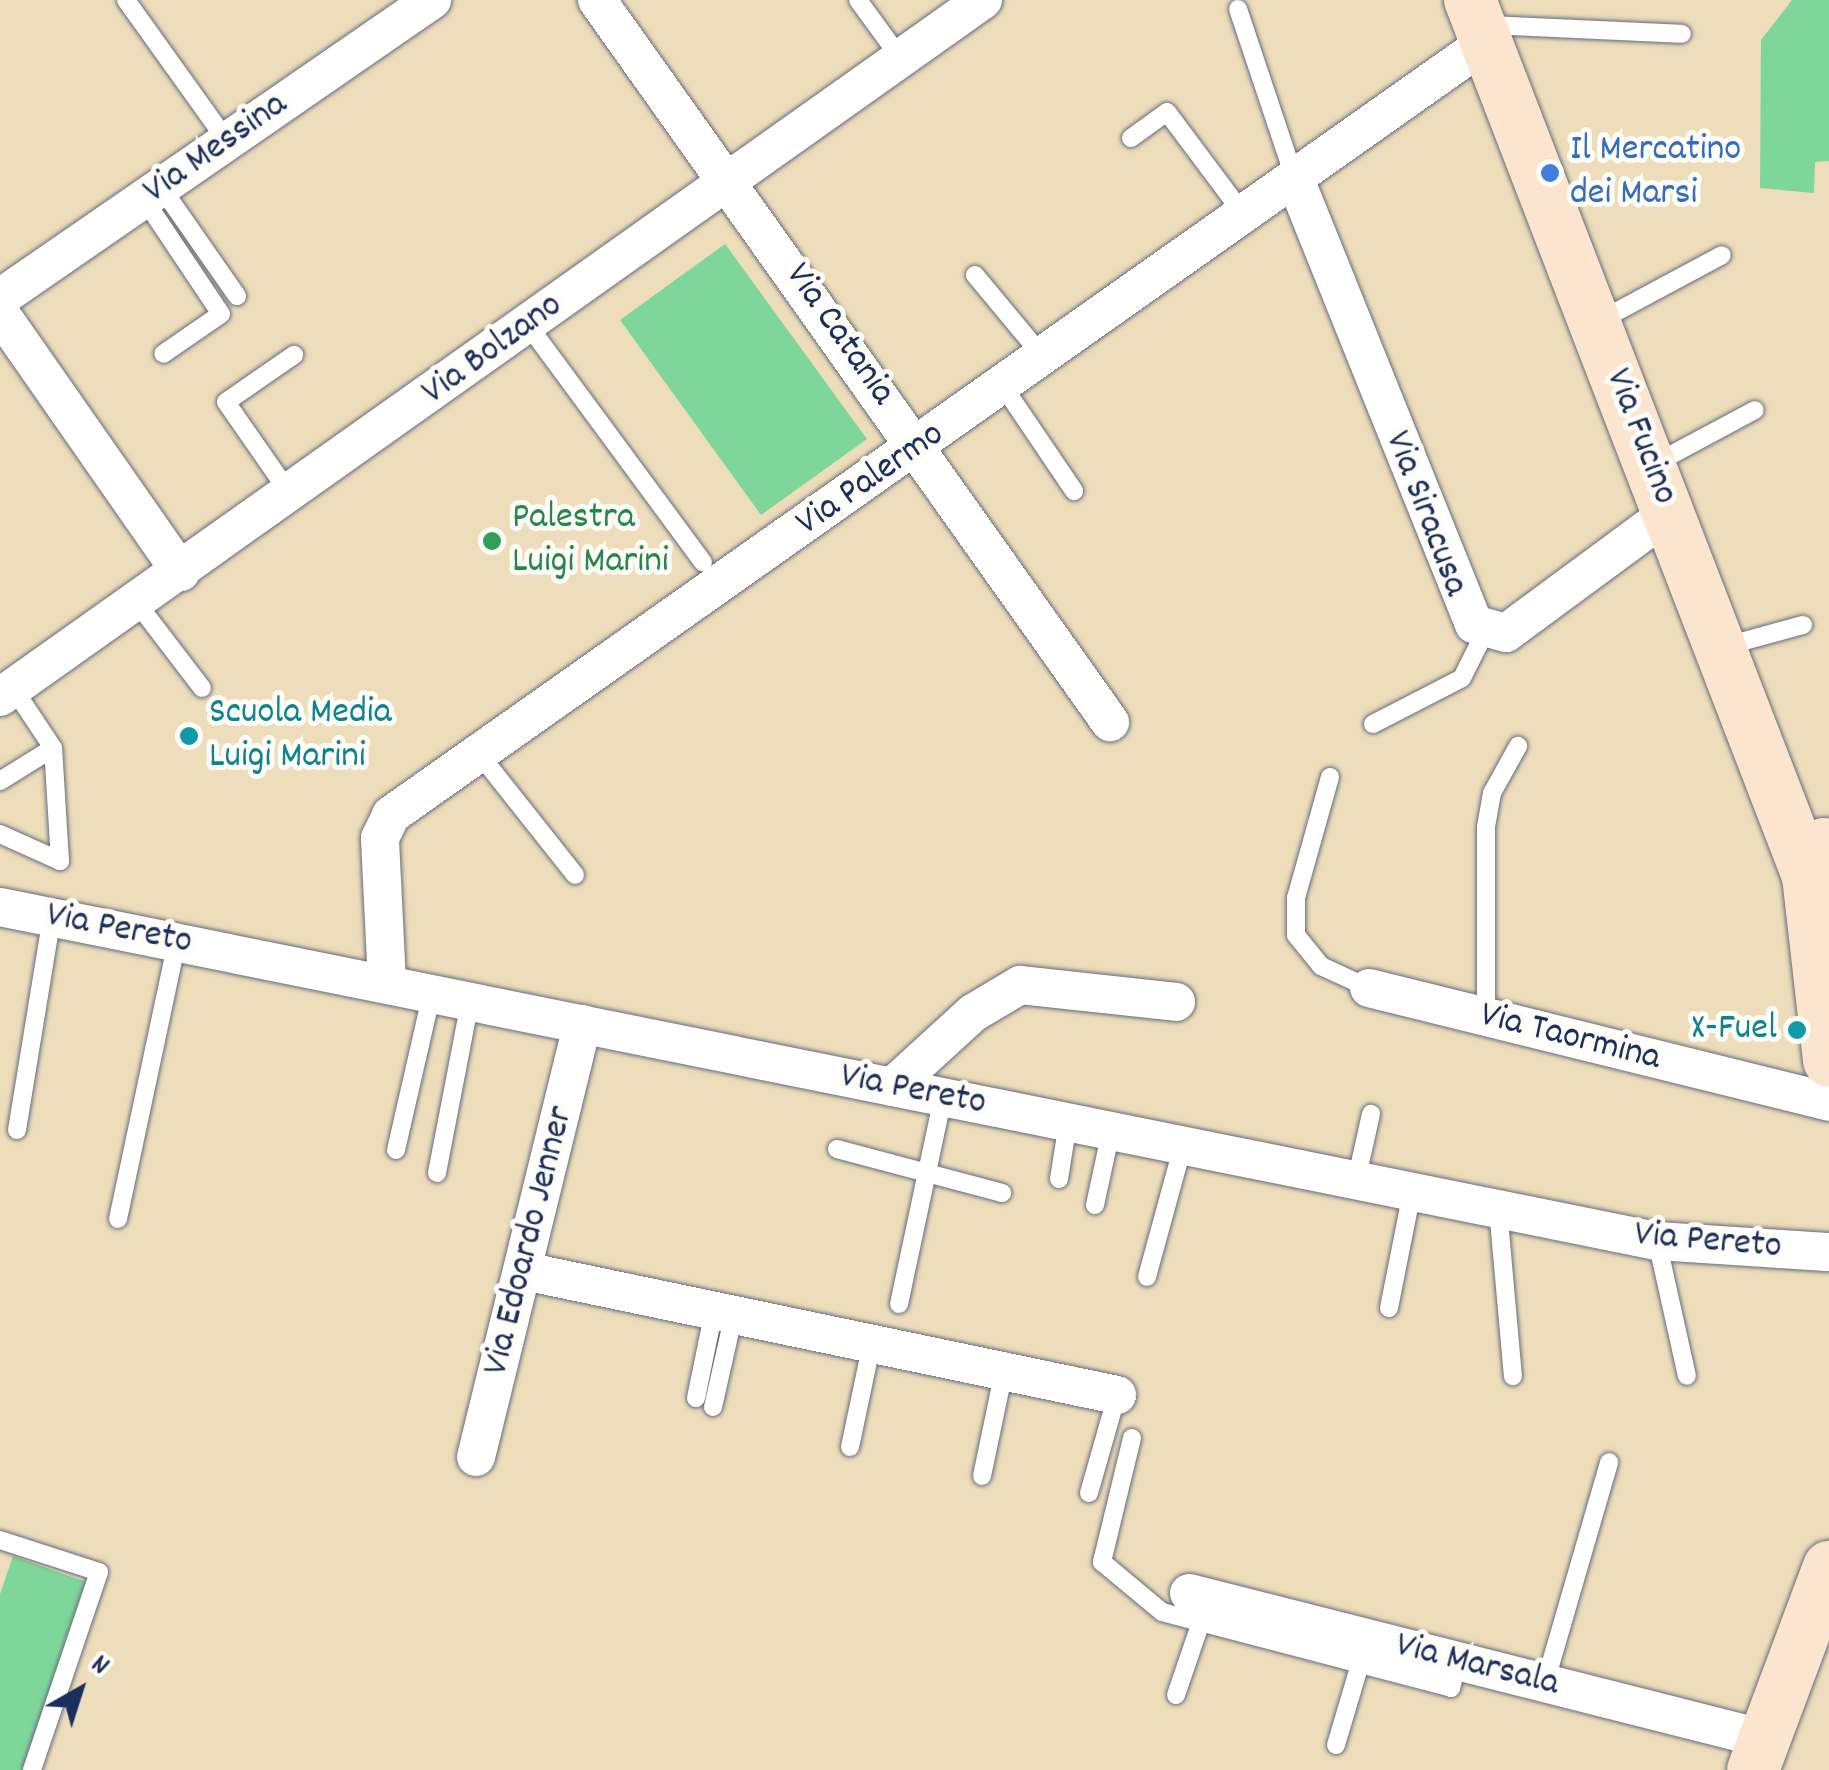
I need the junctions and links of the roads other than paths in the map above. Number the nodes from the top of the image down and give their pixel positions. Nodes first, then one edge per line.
1 (126, 0) edge
2 (432, 0) edge
3 (598, 0) edge
4 (858, 0) edge
5 (983, 0) edge
6 (1238, 9) dead end
7 (1479, 22) edge
8 (1682, 34) dead end
9 (901, 59) junction
10 (1132, 138) dead end
11 (228, 140) junction
12 (1295, 179) junction
13 (729, 181) junction
14 (152, 193) junction
15 (1244, 215) junction
16 (1722, 256) dead end
17 (975, 275) dead end
18 (238, 296) dead end
19 (0, 298) edge
20 (0, 313) edge
21 (1596, 323) junction
22 (528, 325) junction
23 (163, 354) dead end
24 (294, 355) dead end
25 (1043, 358) junction
26 (1003, 386) junction
27 (1755, 410) dead end
28 (918, 447) junction
29 (1651, 466) junction
30 (1074, 490) dead end
31 (290, 494) junction
32 (1670, 513) junction
33 (703, 562) dead end
34 (181, 572) junction
35 (137, 603) junction
36 (1802, 625) dead end
37 (1485, 632) junction
38 (1721, 648) junction
39 (202, 688) dead end
40 (6, 693) edge
41 (1110, 722) dead end
42 (1373, 724) dead end
43 (1518, 746) dead end
44 (53, 748) junction
45 (480, 755) junction
46 (1330, 777) dead end
47 (0, 781) edge
48 (0, 834) edge
49 (1818, 858) edge
50 (575, 874) dead end
51 (0, 907) edge
52 (52, 917) junction
53 (177, 942) junction
54 (387, 983) junction
55 (1369, 988) joint
56 (432, 992) junction
57 (470, 1000) junction
58 (1176, 1002) dead end
59 (1486, 1017) junction
60 (582, 1024) junction
61 (1829, 1061) edge
62 (892, 1086) junction
63 (943, 1097) junction
64 (1829, 1102) edge
65 (1371, 1114) dead end
66 (1068, 1122) junction
67 (17, 1130) dead end
68 (1111, 1130) junction
69 (1183, 1145) junction
70 (837, 1149) dead end
71 (396, 1150) dead end
72 (438, 1173) dead end
73 (927, 1173) junction
74 (1059, 1180) dead end
75 (1356, 1181) junction
76 (1412, 1192) junction
77 (1002, 1193) dead end
78 (1095, 1204) dead end
79 (1498, 1209) junction
80 (118, 1219) dead end
81 (1657, 1242) junction
82 (1829, 1252) edge
83 (524, 1270) junction
84 (1146, 1278) dead end
85 (900, 1304) dead end
86 (1389, 1308) dead end
87 (724, 1312) junction
88 (872, 1344) junction
89 (1004, 1371) junction
90 (1513, 1376) dead end
91 (1687, 1376) dead end
92 (1116, 1395) joint
93 (696, 1398) dead end
94 (713, 1407) dead end
95 (1132, 1438) dead end
96 (850, 1447) dead end
97 (476, 1457) dead end
98 (1608, 1462) dead end
99 (982, 1476) dead end
100 (1090, 1493) dead end
101 (4, 1541) edge
102 (0, 1562) edge
103 (1829, 1568) edge
104 (1195, 1608) junction
105 (1458, 1661) junction
106 (1360, 1664) junction
107 (1545, 1684) junction
108 (1176, 1695) dead end
109 (1336, 1745) dead end
110 (1759, 1755) edge
111 (32, 1770) edge

1 - 11 lane
2 - 11 street, Via Messina
3 - 13 street, Via Catania
4 - 9 lane
5 - 9 street, Via Bolzano
6 - 12 lane
7 - 8 lane
7 - 12 street, Via Palermo
7 - 21 main road, Via Fucino
9 - 13 street, Via Bolzano
10 - 15 lane
11 - 14 street, Via Messina
12 - 15 street, Via Palermo
12 - 37 street, Via Siracusa
13 - 22 street, Via Bolzano
13 - 28 street, Via Catania
14 - 18 lane
14 - 19 street, Via Messina
14 - 23 lane
15 - 25 street, Via Palermo
16 - 21 lane
17 - 25 lane
20 - 34 street
21 - 29 main road, Via Fucino
22 - 31 street, Via Bolzano
22 - 33 lane
24 - 31 lane
25 - 26 street, Via Palermo
26 - 28 street, Via Palermo
26 - 30 lane
27 - 29 lane
28 - 41 street, Via Catania
28 - 45 street, Via Palermo
29 - 32 main road, Via Fucino
31 - 34 street, Via Bolzano
32 - 37 street, Via Siracusa
32 - 38 main road, Via Fucino
34 - 35 street, Via Bolzano
35 - 39 lane
35 - 40 street, Via Bolzano
36 - 38 lane
37 - 42 lane
38 - 49 main road, Via Fucino
40 - 44 lane
43 - 59 lane
44 - 47 lane
44 - 48 lane
45 - 50 lane
45 - 54 street, Via Palermo
46 - 55 lane
49 - 61 main road, Via Fucino
51 - 52 street, Via Pereto
52 - 53 street, Via Pereto
52 - 67 lane
53 - 54 street, Via Pereto
53 - 80 lane
54 - 56 street, Via Pereto
55 - 59 street, Via Taormina
56 - 57 street, Via Pereto
56 - 71 lane
57 - 60 street, Via Pereto
57 - 72 lane
58 - 62 street
59 - 64 street, Via Taormina
60 - 62 street, Via Pereto
60 - 83 street, Via Edoardo Jenner
62 - 63 street, Via Pereto
63 - 66 street, Via Pereto
63 - 73 lane
65 - 75 lane
66 - 68 street, Via Pereto
66 - 74 lane
68 - 69 street, Via Pereto
68 - 78 lane
69 - 75 street, Via Pereto
69 - 84 lane
70 - 73 lane
73 - 77 lane
73 - 85 lane
75 - 76 street, Via Pereto
76 - 79 street, Via Pereto
76 - 86 lane
79 - 81 street, Via Pereto
79 - 90 lane
81 - 82 street, Via Pereto
81 - 91 lane
83 - 87 street
83 - 97 street, Via Edoardo Jenner
87 - 88 street
87 - 93 lane
87 - 94 lane
88 - 89 street
88 - 96 lane
89 - 92 street
89 - 99 lane
92 - 100 lane
95 - 104 lane
98 - 107 lane
101 - 102 lane
101 - 111 lane
103 - 110 main road
104 - 105 street, Via Marsala
104 - 106 lane
104 - 108 lane
105 - 106 lane
105 - 107 street, Via Marsala
106 - 109 lane
107 - 110 street, Via Marsala

